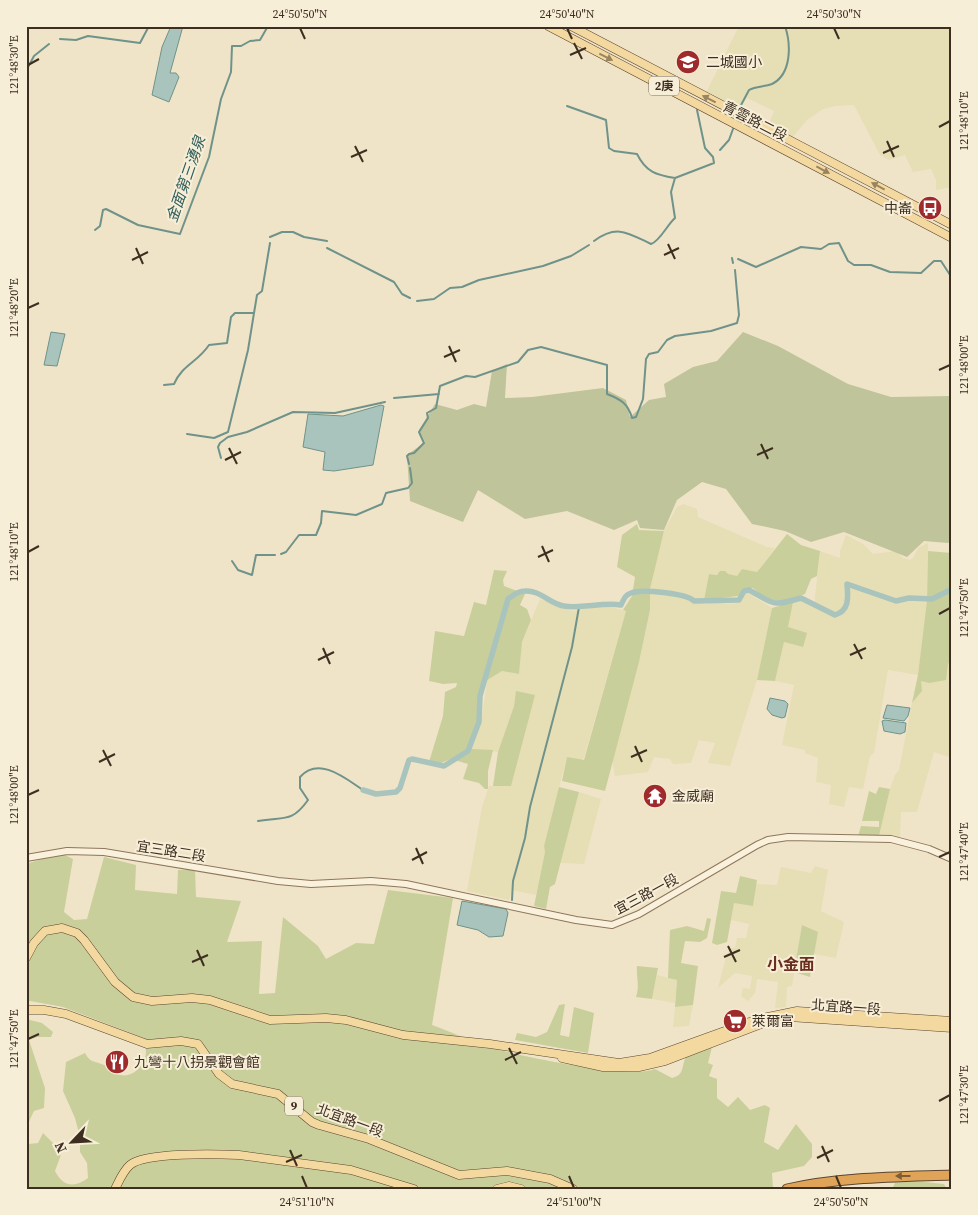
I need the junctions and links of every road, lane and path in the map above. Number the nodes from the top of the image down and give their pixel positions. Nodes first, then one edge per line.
1 (548, 26) edge
2 (571, 26) edge
3 (641, 61) junction
4 (636, 71) junction
5 (952, 225) edge
6 (952, 238) edge
7 (26, 858) edge
8 (952, 859) edge
9 (311, 884) joint
10 (26, 958) edge
11 (26, 1010) edge
12 (952, 1021) edge
13 (952, 1028) edge
14 (539, 1050) junction
15 (952, 1175) edge
16 (115, 1189) edge
17 (414, 1189) edge
18 (497, 1189) edge
19 (521, 1189) edge
20 (573, 1189) edge
21 (787, 1189) edge

1 -> 4 main road, 青雲路二段 / 2庚
2 - 3 main road, 青雲路二段 / 2庚
3 - 4 main road
5 -> 3 main road, 青雲路二段 / 2庚
4 -> 6 main road, 青雲路二段 / 2庚
7 - 9 street, 宜三路二段
8 - 9 street, 宜三路一段
10 - 14 main road, 北宜路一段
11 - 20 main road, 北宜路一段 / 9
12 - 14 main road, 北宜路一段
13 - 14 main road, 北宜路一段
15 -> 21 highway
16 - 17 main road
18 - 19 main road

